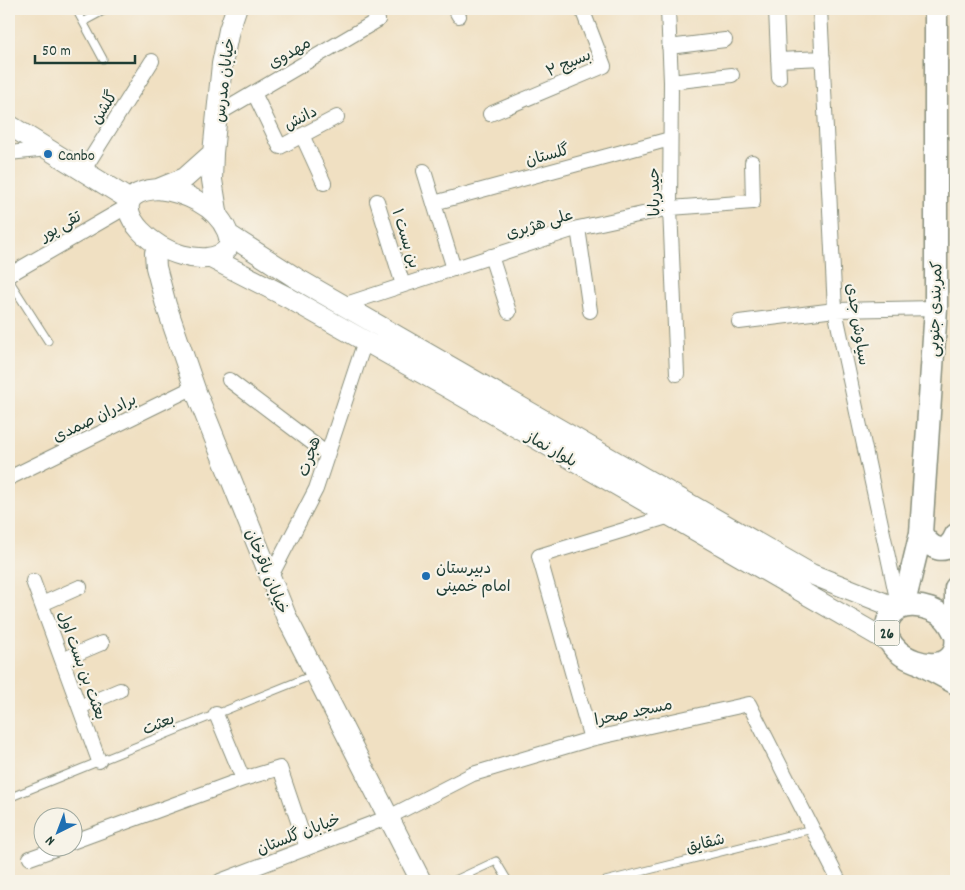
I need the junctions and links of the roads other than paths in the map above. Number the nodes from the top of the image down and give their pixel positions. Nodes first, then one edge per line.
1 (76, 9) edge
2 (107, 9) edge
3 (236, 9) edge
4 (582, 9) edge
5 (668, 9) edge
6 (776, 9) edge
7 (820, 9) edge
8 (936, 9) edge
9 (378, 20) dead end
10 (83, 22) junction
11 (726, 40) dead end
12 (669, 47) junction
13 (823, 58) junction
14 (103, 59) dead end
15 (778, 60) junction
16 (152, 61) dead end
17 (732, 75) dead end
18 (779, 78) dead end
19 (671, 82) junction
20 (254, 93) junction
21 (218, 114) junction
22 (490, 114) dead end
23 (337, 117) dead end
24 (9, 125) edge
25 (302, 136) junction
26 (670, 139) junction
27 (48, 150) junction
28 (9, 153) edge
29 (213, 153) junction
30 (752, 162) dead end
31 (83, 171) junction
32 (424, 171) dead end
33 (324, 183) dead end
34 (158, 189) junction
35 (377, 201) dead end
36 (129, 203) junction
37 (434, 203) junction
38 (670, 208) junction
39 (218, 217) junction
40 (578, 228) junction
41 (229, 235) junction
42 (160, 246) junction
43 (491, 256) junction
44 (211, 258) junction
45 (270, 262) junction
46 (454, 269) junction
47 (9, 275) edge
48 (9, 280) edge
49 (263, 284) junction
50 (404, 285) junction
51 (343, 304) junction
52 (936, 308) junction
53 (835, 310) junction
54 (590, 311) dead end
55 (509, 312) dead end
56 (739, 322) dead end
57 (48, 341) dead end
58 (365, 341) junction
59 (677, 374) dead end
60 (229, 380) dead end
61 (194, 387) junction
62 (327, 454) junction
63 (9, 478) edge
64 (670, 516) junction
65 (921, 533) junction
66 (956, 535) edge
67 (270, 578) junction
68 (33, 581) dead end
69 (80, 587) dead end
70 (848, 588) junction
71 (956, 588) edge
72 (42, 604) junction
73 (901, 608) junction
74 (841, 614) junction
75 (956, 639) edge
76 (102, 643) dead end
77 (892, 643) junction
78 (62, 660) junction
79 (921, 664) junction
80 (316, 674) junction
81 (956, 683) edge
82 (120, 690) dead end
83 (80, 707) junction
84 (216, 714) junction
85 (591, 739) junction
86 (99, 761) junction
87 (243, 780) junction
88 (11, 797) dead end
89 (389, 817) junction
90 (812, 829) junction
91 (82, 838) edge
92 (307, 848) junction
93 (220, 881) edge
94 (422, 881) edge
95 (453, 881) edge
96 (508, 881) edge
97 (605, 881) edge
98 (839, 881) edge

1 - 10 lane
2 - 10 lane
3 - 21 main road, خیابان مدرس
4 - 22 street, بسیج ۲
5 - 12 street, حیدربابا
6 - 15 street
7 - 13 street, سیاوش جدی
8 - 52 main road, کمربندی جنوبی
9 - 20 street, مهدوی
10 - 14 lane
11 - 12 street
12 - 19 street, حیدربابا
13 - 15 street
13 - 53 street, سیاوش جدی
15 - 18 street
16 - 31 street, گلشن
17 - 19 street
19 - 26 street, حیدربابا
20 - 21 street, مهدوی
20 - 25 street, دانش
21 - 29 main road, خیابان مدرس
23 - 25 street, دانش
24 - 27 main road
25 - 33 street
26 - 37 street, گلستان
26 - 38 street, حیدربابا
27 - 28 street
27 - 31 main road
29 - 34 main road
29 - 39 main road, خیابان مدرس
30 - 38 street, علی هژبری
31 - 36 main road
32 - 37 street
34 - 36 main road, 26
34 - 39 main road, 26
35 - 50 street, بن بست ۱
36 - 42 main road, 26
36 - 47 street, تقی پور
37 - 46 street
38 - 40 street, علی هژبری
38 - 59 street, حیدربابا
39 - 41 main road, 26
40 - 43 street, علی هژبری
40 - 54 street
41 - 44 main road
41 - 45 main road, بلوار نماز / 26
42 - 44 main road, 26
42 - 61 main road, خیابان باقرخان
43 - 46 street, علی هژبری
43 - 55 street
44 - 49 main road, بلوار نماز / 26
45 - 49 main road
45 - 51 main road, بلوار نماز / 26
46 - 50 street, علی هژبری
48 - 57 lane
49 - 58 main road, بلوار نماز / 26
50 - 51 street, علی هژبری
51 - 70 main road, بلوار نماز / 26
52 - 53 street
52 - 65 main road, کمربندی جنوبی
53 - 56 street
53 - 73 street, سیاوش جدی
58 - 62 street, هجرت
58 - 64 main road, بلوار نماز / 26
60 - 62 street
61 - 63 street, برادران صمدی
61 - 67 main road, خیابان باقرخان
62 - 67 street, هجرت
64 - 74 main road, بلوار نماز / 26
64 - 85 street, مسجد صحرا
65 - 66 main road
65 - 73 main road, کمربندی جنوبی
67 - 80 main road, خیابان باقرخان
68 - 72 street, بعثت بن بست اول
69 - 72 street
70 - 73 main road, بلوار نماز / 26
70 - 74 main road
71 - 75 main road
72 - 78 street, بعثت بن بست اول
73 - 75 main road, 26
73 - 77 main road, 26
74 - 77 main road, بلوار نماز / 26
75 - 79 main road
76 - 78 street
77 - 79 main road, 26
78 - 83 street, بعثت بن بست اول
79 - 81 main road, 26
80 - 84 lane, بعثت
80 - 89 main road, خیابان باقرخان
82 - 83 street
83 - 86 street, بعثت بن بست اول
84 - 86 lane, بعثت
84 - 87 street
85 - 89 street, خیابان گلستان
85 - 90 street, مسجد صحرا
86 - 88 lane, بعثت
87 - 91 street
87 - 92 street
89 - 92 street, خیابان گلستان
89 - 94 main road, خیابان باقرخان
90 - 97 lane, شقایق
90 - 98 street, مسجد صحرا
92 - 93 street, خیابان گلستان
95 - 96 lane

